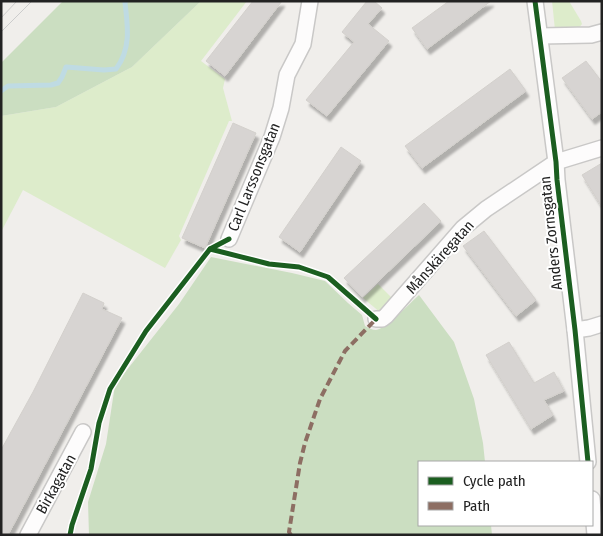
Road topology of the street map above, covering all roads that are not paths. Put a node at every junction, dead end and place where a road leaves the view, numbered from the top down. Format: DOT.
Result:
graph roads {
  1 [pos="310,1"];
  2 [pos="536,1"];
  3 [pos="602,32"];
  4 [pos="540,36"];
  5 [pos="602,148"];
  6 [pos="556,162"];
  7 [pos="229,239"];
  8 [pos="376,319"];
  9 [pos="602,324"];
  10 [pos="575,330"];
  11 [pos="83,432"];
  12 [pos="588,461"];
  13 [pos="593,511"];
  14 [pos="28,535"];
  15 [pos="595,535"];
  1 -- 7 [label="street, Carl Larssonsgatan"];
  2 -- 4 [label="street, Anders Zornsgatan"];
  3 -- 4 [label="street"];
  4 -- 6 [label="street, Anders Zornsgatan"];
  5 -- 6 [label="street, Månskäregatan"];
  6 -- 8 [label="street, Månskäregatan"];
  6 -- 10 [label="street, Anders Zornsgatan"];
  9 -- 10 [label="street"];
  10 -- 12 [label="street, Anders Zornsgatan"];
  11 -- 14 [label="street, Birkagatan"];
  13 -- 15 [label="street"];
}
